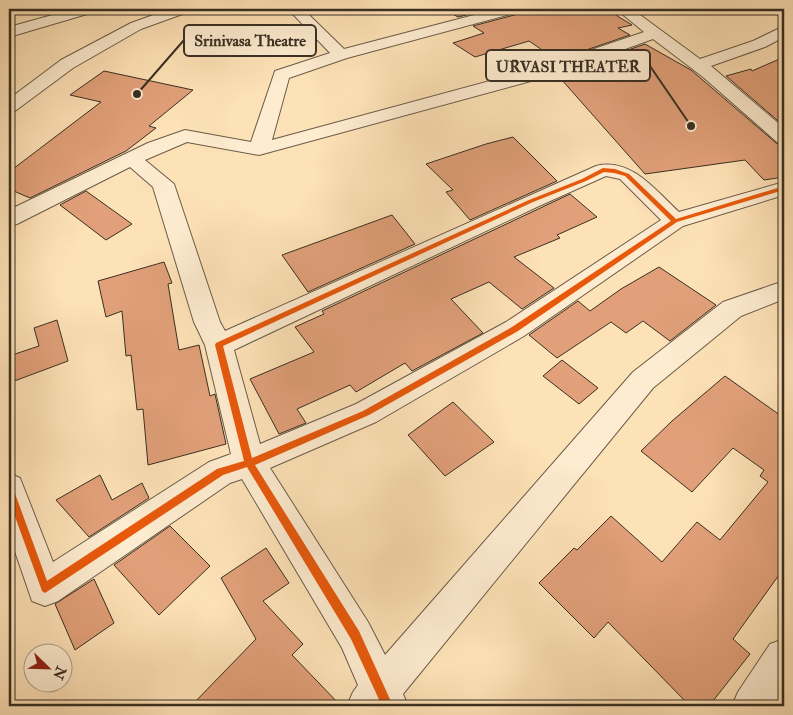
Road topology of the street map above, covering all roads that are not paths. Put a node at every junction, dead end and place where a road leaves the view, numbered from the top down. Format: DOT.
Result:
graph roads {
  1 [pos="90,9"];
  2 [pos="183,9"];
  3 [pos="295,9"];
  4 [pos="513,9"];
  5 [pos="634,11"];
  6 [pos="784,31"];
  7 [pos="9,32"];
  8 [pos="656,33"];
  9 [pos="341,55"];
  10 [pos="698,65"];
  11 [pos="12,103"];
  12 [pos="784,138"];
  13 [pos="259,149"];
  14 [pos="132,159"];
  15 [pos="784,188"];
  16 [pos="9,219"];
  17 [pos="675,221"];
  18 [pos="784,290"];
  19 [pos="219,345"];
  20 [pos="249,463"];
  21 [pos="9,488"];
  22 [pos="784,658"];
  23 [pos="378,700"];
  24 [pos="752,706"];
  1 -- 7 [label="street"];
  2 -- 11 [label="street"];
  3 -- 9 [label="street"];
  4 -- 9 [label="street"];
  5 -- 8 [label="street"];
  6 -- 10 [label="street"];
  8 -- 10 [label="street"];
  8 -- 13 [label="street"];
  9 -- 13 [label="street"];
  10 -- 12 [label="street"];
  13 -- 14 [label="street"];
  14 -- 16 [label="street"];
  14 -- 19 [label="street"];
  15 -- 17 [label="street"];
  17 -- 19 [label="street"];
  17 -- 20 [label="street"];
  18 -- 23 [label="street"];
  19 -- 20 [label="street"];
  20 -- 21 [label="street"];
  20 -- 23 [label="street"];
  22 -- 24 [label="street"];
}
